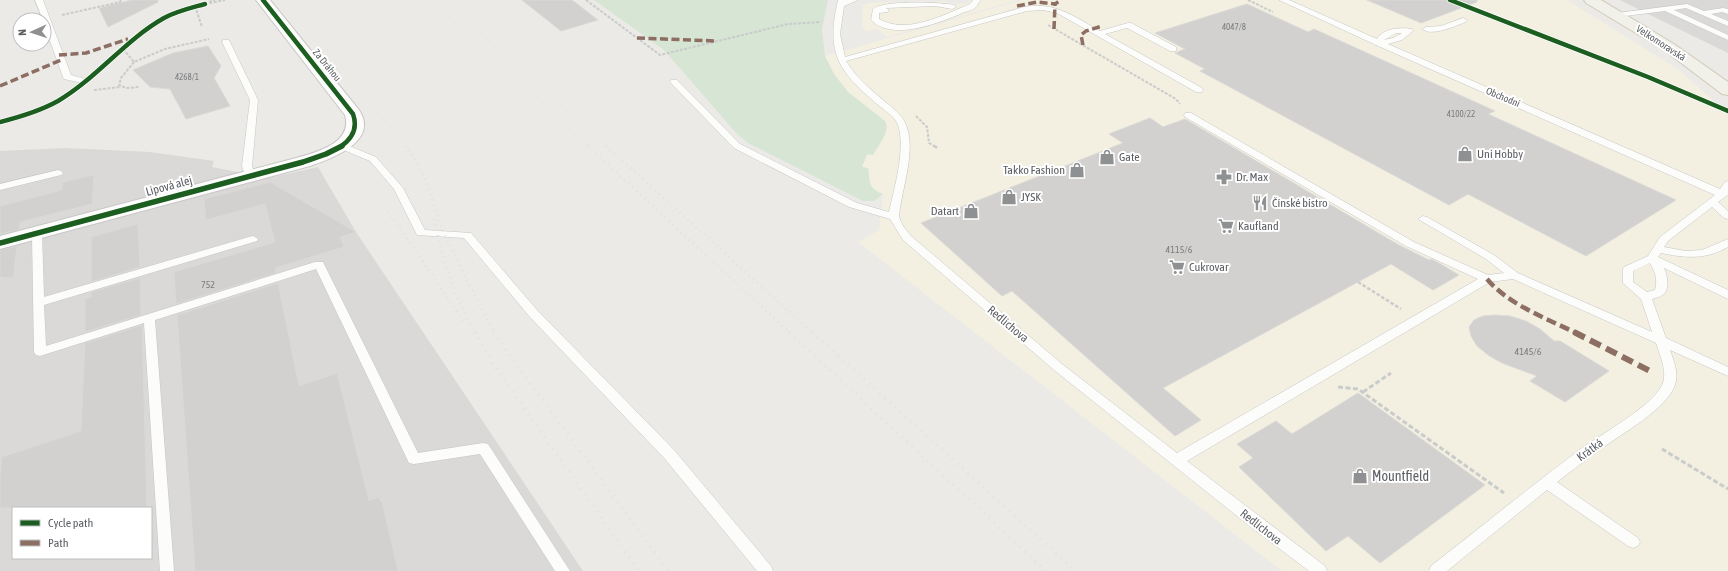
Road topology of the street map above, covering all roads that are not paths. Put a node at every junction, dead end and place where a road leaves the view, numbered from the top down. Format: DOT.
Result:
graph roads {
  1 [pos="39,0"];
  2 [pos="262,0"];
  3 [pos="854,0"];
  4 [pos="977,0"];
  5 [pos="1283,0"];
  6 [pos="1591,0"];
  7 [pos="1673,0"];
  8 [pos="841,2"];
  9 [pos="1687,6"];
  10 [pos="952,7"];
  11 [pos="935,8"];
  12 [pos="964,9"];
  13 [pos="1666,9"];
  14 [pos="885,10"];
  15 [pos="876,11"];
  16 [pos="1728,12"];
  17 [pos="1703,13"];
  18 [pos="1617,15"];
  19 [pos="1464,20"];
  20 [pos="1728,24"];
  21 [pos="1426,29"];
  22 [pos="1101,33"];
  23 [pos="1728,38"];
  24 [pos="226,42"];
  25 [pos="1173,49"];
  26 [pos="841,60"];
  27 [pos="82,81"];
  28 [pos="674,82"];
  29 [pos="1199,90"];
  30 [pos="1728,90"];
  31 [pos="1188,115"];
  32 [pos="342,146"];
  33 [pos="58,173"];
  34 [pos="250,176"];
  35 [pos="1728,184"];
  36 [pos="0,188"];
  37 [pos="1725,193"];
  38 [pos="1712,202"];
  39 [pos="1728,216"];
  40 [pos="894,217"];
  41 [pos="1423,219"];
  42 [pos="37,234"];
  43 [pos="253,239"];
  44 [pos="1728,242"];
  45 [pos="0,244"];
  46 [pos="1655,253"];
  47 [pos="1514,275"];
  48 [pos="1487,279"];
  49 [pos="1728,295"];
  50 [pos="1646,297"];
  51 [pos="38,303"];
  52 [pos="149,317"];
  53 [pos="1661,342"];
  54 [pos="1728,372"];
  55 [pos="1177,460"];
  56 [pos="1548,482"];
  57 [pos="1633,542"];
  58 [pos="166,571"];
  59 [pos="563,571"];
  60 [pos="766,571"];
  61 [pos="1320,571"];
  62 [pos="1436,571"];
  1 -- 27 [label="lane"];
  2 -- 32 [label="street, Za Dráhou"];
  3 -- 8 [label="lane"];
  4 -- 12 [label="lane"];
  5 -- 37 [label="lane, Obchodní"];
  6 -- 18 [label="main road, Velkomoravská"];
  7 -- 9 [label="lane"];
  8 -- 26 [label="lane"];
  9 -- 13 [label="lane"];
  9 -- 17 [label="lane"];
  10 -- 11 [label="lane"];
  10 -- 12 [label="lane"];
  10 -- 15 [label="lane"];
  12 -- 15 [label="lane"];
  13 -- 18 [label="lane"];
  13 -- 23 [label="lane"];
  14 -- 15 [label="lane"];
  16 -- 17 [label="lane"];
  17 -- 20 [label="lane"];
  18 -- 30 [label="main road, Velkomoravská"];
  19 -- 21 [label="lane"];
  22 -- 25 [label="lane"];
  22 -- 26 [label="lane"];
  22 -- 29 [label="lane"];
  24 -- 34 [label="lane"];
  26 -- 40 [label="lane"];
  28 -- 40 [label="lane"];
  31 -- 48 [label="lane"];
  32 -- 34 [label="street, Lipová alej"];
  32 -- 60 [label="lane"];
  33 -- 36 [label="lane"];
  34 -- 42 [label="street, Lipová alej"];
  35 -- 37 [label="lane"];
  37 -- 38 [label="lane"];
  38 -- 39 [label="lane"];
  38 -- 46 [label="lane"];
  40 -- 55 [label="lane, Redlichova"];
  41 -- 47 [label="lane"];
  42 -- 45 [label="street, Lipová alej"];
  42 -- 51 [label="lane"];
  43 -- 51 [label="lane"];
  44 -- 46 [label="lane"];
  46 -- 49 [label="lane"];
  46 -- 50 [label="lane"];
  46 -- 50 [label="lane"];
  47 -- 48 [label="lane"];
  47 -- 53 [label="lane"];
  48 -- 55 [label="lane"];
  50 -- 53 [label="lane, Krátká"];
  51 -- 52 [label="lane"];
  52 -- 58 [label="lane"];
  52 -- 59 [label="lane"];
  53 -- 54 [label="lane"];
  53 -- 56 [label="lane, Krátká"];
  55 -- 61 [label="lane, Redlichova"];
  56 -- 57 [label="lane"];
  56 -- 62 [label="lane, Krátká"];
}
